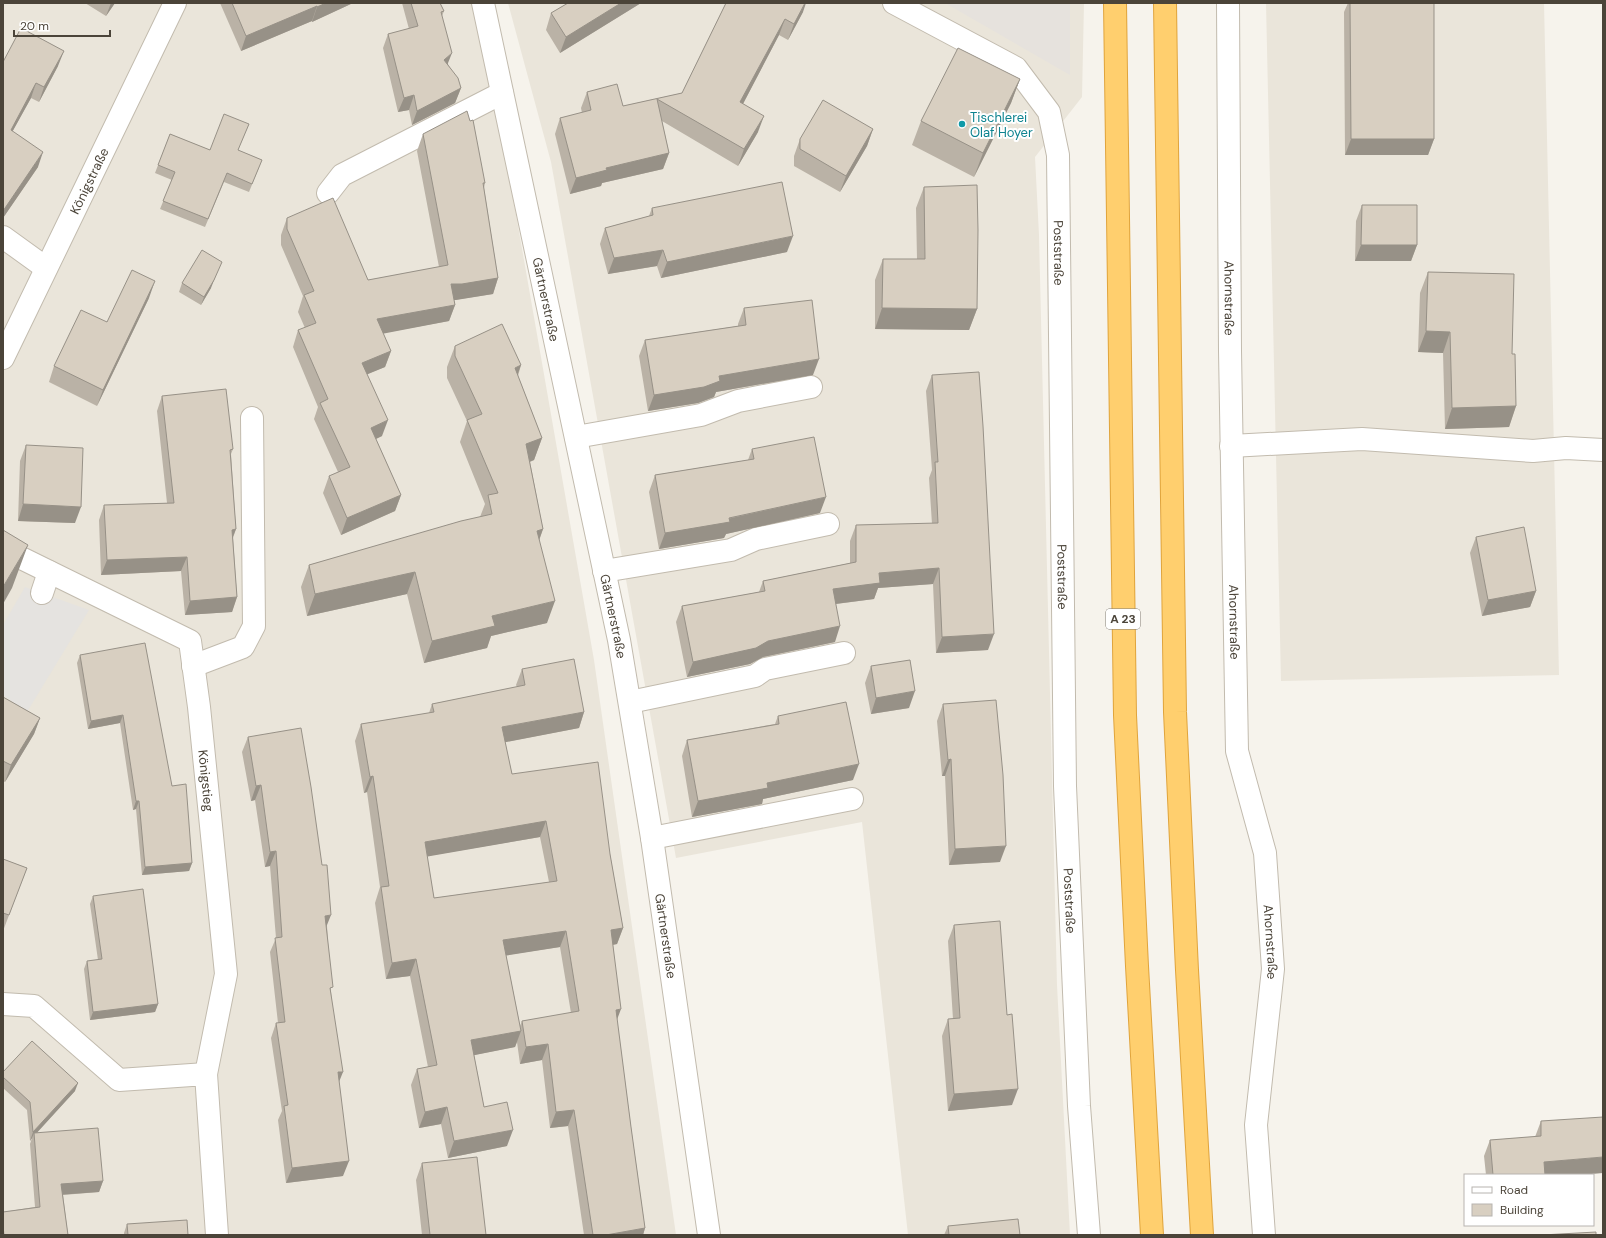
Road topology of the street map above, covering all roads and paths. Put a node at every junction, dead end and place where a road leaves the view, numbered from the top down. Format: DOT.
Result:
graph roads {
  1 [pos="175,3"];
  2 [pos="483,3"];
  3 [pos="894,3"];
  4 [pos="1115,3"];
  5 [pos="1165,3"];
  6 [pos="1228,3"];
  7 [pos="502,94"];
  8 [pos="328,193"];
  9 [pos="3,237"];
  10 [pos="46,268"];
  11 [pos="3,358"];
  12 [pos="811,387"];
  13 [pos="252,418"];
  14 [pos="576,437"];
  15 [pos="1231,446"];
  16 [pos="1603,450"];
  17 [pos="828,524"];
  18 [pos="3,549"];
  19 [pos="604,571"];
  20 [pos="50,572"];
  21 [pos="42,594"];
  22 [pos="844,653"];
  23 [pos="193,666"];
  24 [pos="630,702"];
  25 [pos="852,799"];
  26 [pos="652,838"];
  27 [pos="3,1004"];
  28 [pos="206,1074"];
  29 [pos="217,1235"];
  30 [pos="709,1235"];
  31 [pos="1089,1235"];
  32 [pos="1152,1235"];
  33 [pos="1202,1235"];
  34 [pos="1264,1235"];
  1 -- 10 [label="street, Königstraße"];
  2 -- 7 [label="street, Gärtnerstraße"];
  3 -- 31 [label="street, Poststraße"];
  4 -- 32 [label="highway, A 23"];
  5 -- 33 [label="highway"];
  6 -- 15 [label="street, Ahornstraße"];
  7 -- 8 [label="street"];
  7 -- 14 [label="street, Gärtnerstraße"];
  9 -- 10 [label="street"];
  10 -- 11 [label="street, Königstraße"];
  12 -- 14 [label="street"];
  13 -- 23 [label="street"];
  14 -- 19 [label="street, Gärtnerstraße"];
  15 -- 16 [label="street"];
  15 -- 34 [label="street, Ahornstraße"];
  17 -- 19 [label="street"];
  18 -- 20 [label="street, Königstieg"];
  19 -- 24 [label="street, Gärtnerstraße"];
  20 -- 21 [label="street"];
  20 -- 23 [label="street, Königstieg"];
  22 -- 24 [label="street"];
  23 -- 28 [label="street, Königstieg"];
  24 -- 26 [label="street, Gärtnerstraße"];
  25 -- 26 [label="street"];
  26 -- 30 [label="street, Gärtnerstraße"];
  27 -- 28 [label="street"];
  28 -- 29 [label="street, Königstieg"];
}
